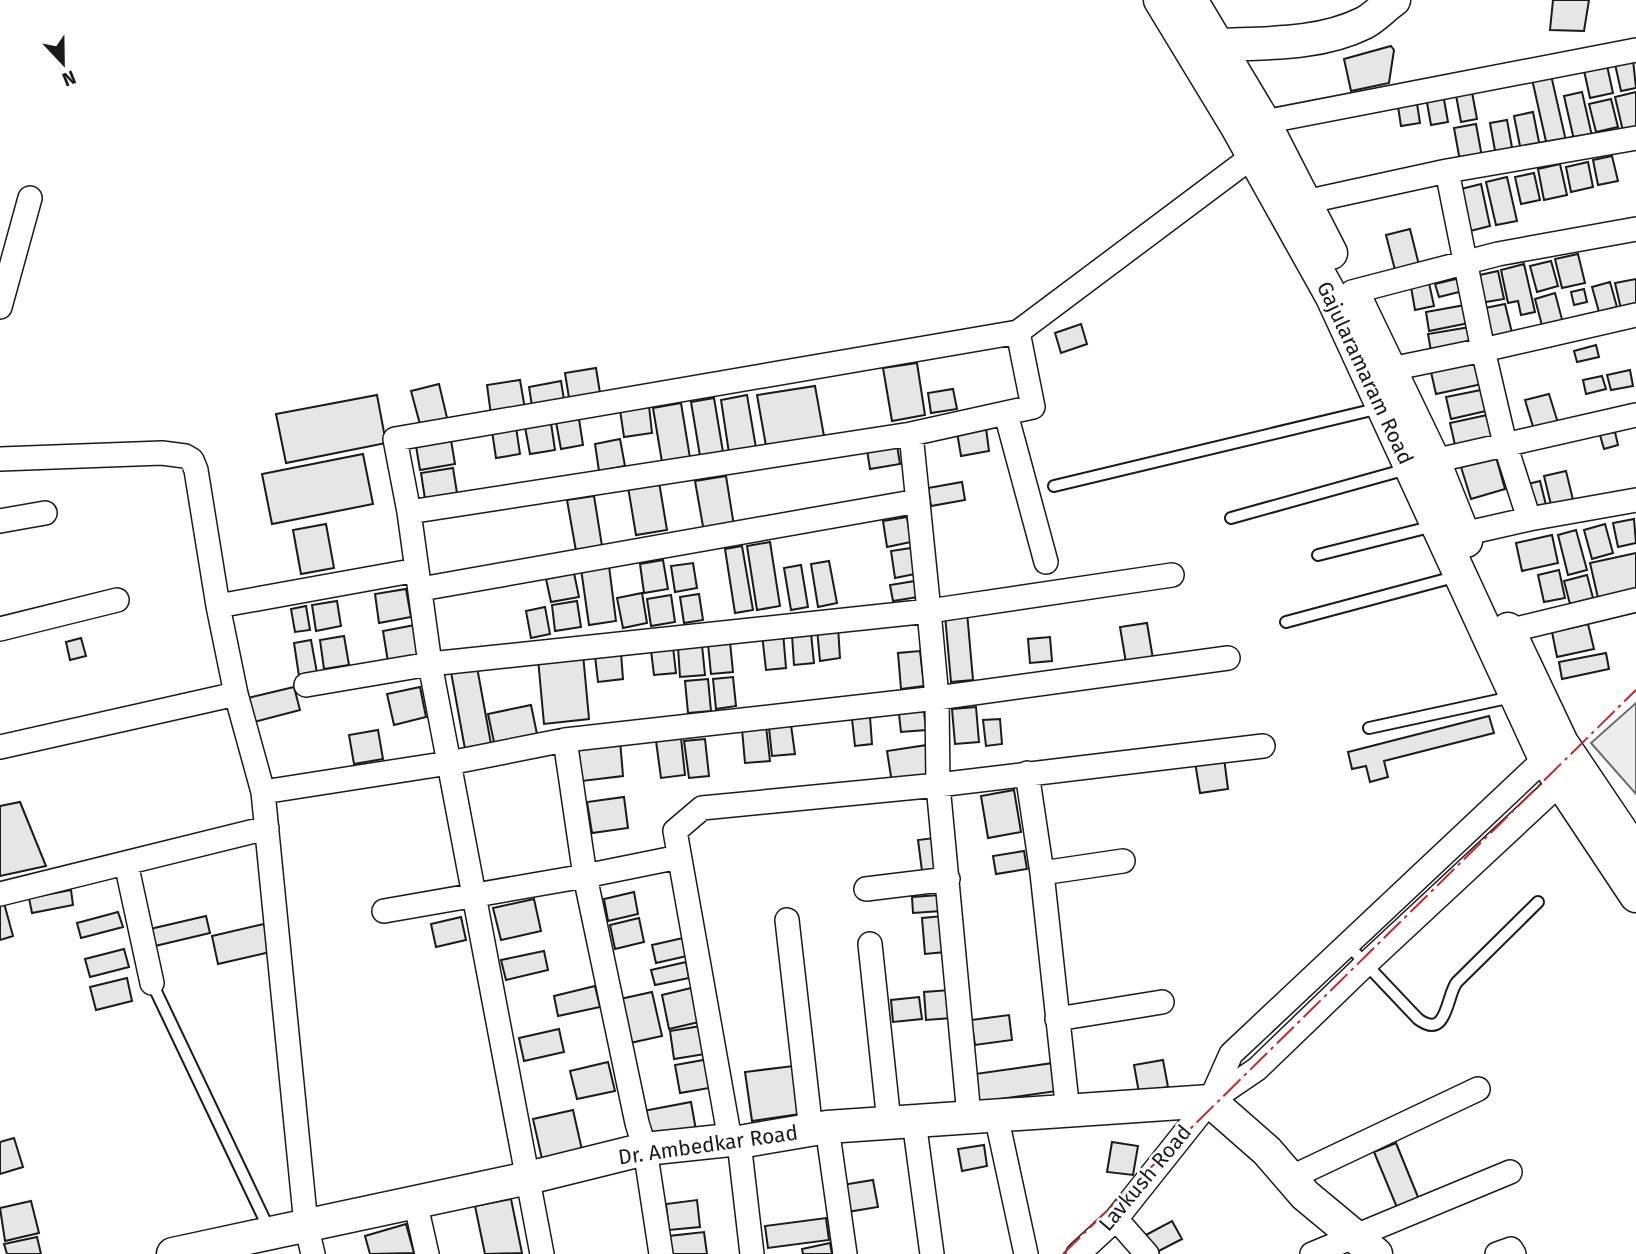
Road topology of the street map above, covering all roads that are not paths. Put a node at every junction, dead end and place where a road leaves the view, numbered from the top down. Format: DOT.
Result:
graph roads {
  1 [pos="1160,0"];
  2 [pos="1191,0"];
  3 [pos="1394,0"];
  4 [pos="1219,45"];
  5 [pos="1636,50"];
  6 [pos="1264,122"];
  7 [pos="1636,138"];
  8 [pos="1253,156"];
  9 [pos="1447,171"];
  10 [pos="30,198"];
  11 [pos="1304,202"];
  12 [pos="1636,229"];
  13 [pos="1464,262"];
  14 [pos="1352,292"];
  15 [pos="0,306"];
  16 [pos="1636,315"];
  17 [pos="1018,332"];
  18 [pos="1483,350"];
  19 [pos="1391,369"];
  20 [pos="1383,407"];
  21 [pos="1006,414"];
  22 [pos="1636,415"];
  23 [pos="911,434"];
  24 [pos="1504,444"];
  25 [pos="0,459"];
  26 [pos="1422,465"];
  27 [pos="1054,486"];
  28 [pos="1636,500"];
  29 [pos="918,502"];
  30 [pos="409,512"];
  31 [pos="45,513"];
  32 [pos="1231,518"];
  33 [pos="1529,519"];
  34 [pos="0,522"];
  35 [pos="1450,530"];
  36 [pos="1318,555"];
  37 [pos="1046,562"];
  38 [pos="1172,575"];
  39 [pos="1460,575"];
  40 [pos="419,579"];
  41 [pos="117,600"];
  42 [pos="1636,600"];
  43 [pos="218,606"];
  44 [pos="929,611"];
  45 [pos="1286,622"];
  46 [pos="0,628"];
  47 [pos="1508,631"];
  48 [pos="1227,658"];
  49 [pos="430,663"];
  50 [pos="306,685"];
  51 [pos="236,694"];
  52 [pos="1515,696"];
  53 [pos="937,698"];
  54 [pos="1369,727"];
  55 [pos="565,740"];
  56 [pos="1263,746"];
  57 [pos="0,747"];
  58 [pos="449,763"];
  59 [pos="1561,763"];
  60 [pos="1027,773"];
  61 [pos="938,785"];
  62 [pos="264,792"];
  63 [pos="267,828"];
  64 [pos="1636,853"];
  65 [pos="679,857"];
  66 [pos="1122,861"];
  67 [pos="126,863"];
  68 [pos="1042,873"];
  69 [pos="585,876"];
  70 [pos="948,879"];
  71 [pos="866,889"];
  72 [pos="0,894"];
  73 [pos="474,894"];
  74 [pos="1636,896"];
  75 [pos="1538,902"];
  76 [pos="384,911"];
  77 [pos="787,920"];
  78 [pos="870,944"];
  79 [pos="1347,944"];
  80 [pos="1366,964"];
  81 [pos="152,983"];
  82 [pos="1162,1002"];
  83 [pos="1057,1019"];
  84 [pos="1478,1089"];
  85 [pos="1210,1101"];
  86 [pos="1068,1112"];
  87 [pos="983,1116"];
  88 [pos="902,1121"];
  89 [pos="819,1129"];
  90 [pos="735,1141"];
  91 [pos="645,1149"];
  92 [pos="1510,1172"];
  93 [pos="528,1178"];
  94 [pos="1290,1178"];
  95 [pos="415,1201"];
  96 [pos="1116,1219"];
  97 [pos="272,1234"];
  98 [pos="309,1240"];
  99 [pos="1365,1245"];
  100 [pos="207,1251"];
  101 [pos="173,1254"];
  102 [pos="427,1254"];
  103 [pos="542,1254"];
  104 [pos="661,1254"];
  105 [pos="752,1254"];
  106 [pos="845,1254"];
  107 [pos="932,1254"];
  108 [pos="1026,1254"];
  109 [pos="1078,1254"];
  110 [pos="1147,1254"];
  111 [pos="1312,1254"];
  112 [pos="1497,1254"];
  113 [pos="1514,1254"];
  1 -- 8 [label="main road, Gajularamaram Road"];
  2 -- 4 [label="main road"];
  3 -- 4 [label="main road"];
  4 -- 6 [label="main road"];
  5 -- 6 [label="street"];
  6 -- 11 [label="main road"];
  7 -- 9 [label="street"];
  8 -- 17 [label="street"];
  8 -- 20 [label="main road, Gajularamaram Road"];
  9 -- 11 [label="street"];
  9 -- 13 [label="street"];
  10 -- 15 [label="street"];
  11 -- 14 [label="main road"];
  12 -- 13 [label="street"];
  13 -- 14 [label="street"];
  13 -- 18 [label="street"];
  14 -- 19 [label="main road"];
  16 -- 18 [label="street"];
  17 -- 21 [label="street"];
  17 -- 30 [label="street"];
  18 -- 19 [label="street"];
  18 -- 24 [label="street"];
  19 -- 26 [label="main road"];
  20 -- 26 [label="main road, Gajularamaram Road"];
  20 -- 27 [label="lane"];
  21 -- 23 [label="street"];
  21 -- 37 [label="street"];
  22 -- 24 [label="street"];
  23 -- 29 [label="street"];
  23 -- 30 [label="street"];
  24 -- 26 [label="street"];
  24 -- 33 [label="street"];
  25 -- 43 [label="street"];
  26 -- 32 [label="lane"];
  26 -- 35 [label="main road, Gajularamaram Road"];
  28 -- 33 [label="street"];
  29 -- 40 [label="street"];
  29 -- 44 [label="street"];
  30 -- 40 [label="street"];
  31 -- 34 [label="street"];
  33 -- 35 [label="street"];
  35 -- 36 [label="lane"];
  35 -- 39 [label="main road, Gajularamaram Road"];
  35 -- 47 [label="main road"];
  38 -- 44 [label="street"];
  39 -- 45 [label="lane"];
  39 -- 52 [label="main road, Gajularamaram Road"];
  40 -- 43 [label="street"];
  40 -- 49 [label="street"];
  41 -- 46 [label="street"];
  42 -- 47 [label="street"];
  43 -- 51 [label="street"];
  44 -- 49 [label="street"];
  44 -- 53 [label="street"];
  47 -- 59 [label="main road"];
  48 -- 53 [label="street"];
  49 -- 50 [label="street"];
  49 -- 58 [label="street"];
  51 -- 57 [label="street"];
  51 -- 62 [label="street"];
  52 -- 54 [label="lane"];
  52 -- 59 [label="main road, Gajularamaram Road"];
  53 -- 55 [label="street"];
  53 -- 61 [label="street"];
  55 -- 58 [label="street"];
  55 -- 69 [label="street"];
  56 -- 60 [label="street"];
  58 -- 62 [label="street"];
  58 -- 73 [label="street"];
  59 -- 64 [label="main road, Gajularamaram Road"];
  59 -- 74 [label="main road"];
  59 -- 79 [label="street"];
  59 -- 80 [label="street"];
  60 -- 61 [label="street"];
  60 -- 68 [label="street"];
  61 -- 65 [label="street"];
  61 -- 70 [label="street"];
  62 -- 63 [label="street"];
  63 -- 67 [label="street"];
  63 -- 98 [label="street"];
  65 -- 69 [label="street"];
  65 -- 90 [label="street"];
  66 -- 68 [label="street"];
  67 -- 72 [label="street"];
  67 -- 81 [label="street"];
  68 -- 83 [label="street"];
  69 -- 73 [label="street"];
  69 -- 91 [label="street"];
  70 -- 71 [label="street"];
  70 -- 87 [label="street"];
  73 -- 76 [label="street"];
  73 -- 93 [label="street"];
  75 -- 80 [label="lane"];
  77 -- 89 [label="street"];
  78 -- 88 [label="street"];
  79 -- 80 [label="lane"];
  79 -- 85 [label="street"];
  80 -- 85 [label="street"];
  81 -- 97 [label="lane"];
  82 -- 83 [label="street"];
  83 -- 86 [label="street"];
  84 -- 94 [label="street"];
  85 -- 86 [label="main road, Dr. Ambedkar Road"];
  85 -- 94 [label="main road"];
  85 -- 96 [label="street, Lavkush Road"];
  86 -- 87 [label="main road, Dr. Ambedkar Road"];
  87 -- 88 [label="main road, Dr. Ambedkar Road"];
  87 -- 108 [label="street"];
  88 -- 89 [label="main road, Dr. Ambedkar Road"];
  88 -- 107 [label="street"];
  89 -- 90 [label="main road, Dr. Ambedkar Road"];
  89 -- 106 [label="street"];
  90 -- 91 [label="main road, Dr. Ambedkar Road"];
  90 -- 105 [label="street"];
  91 -- 93 [label="main road, Dr. Ambedkar Road"];
  91 -- 104 [label="street"];
  92 -- 99 [label="street"];
  93 -- 95 [label="main road, Dr. Ambedkar Road"];
  93 -- 103 [label="street"];
  94 -- 99 [label="main road"];
  95 -- 98 [label="main road, Dr. Ambedkar Road"];
  95 -- 102 [label="street"];
  96 -- 109 [label="street, Lavkush Road"];
  96 -- 110 [label="street"];
  97 -- 98 [label="main road, Dr. Ambedkar Road"];
  97 -- 100 [label="main road, Dr. Ambedkar Road"];
  99 -- 111 [label="street"];
  100 -- 101 [label="main road, Dr. Ambedkar Road"];
  112 -- 113 [label="street"];
}
